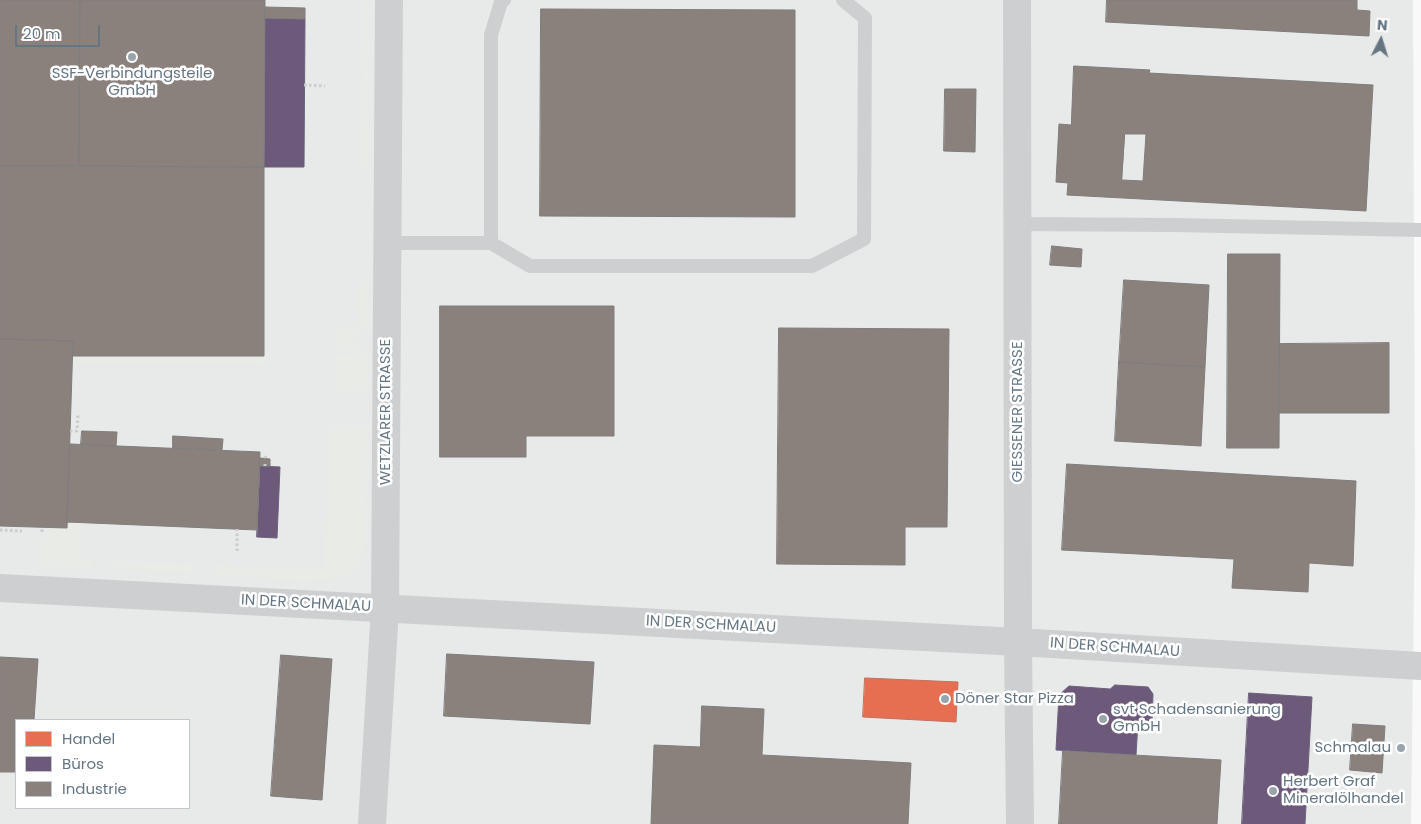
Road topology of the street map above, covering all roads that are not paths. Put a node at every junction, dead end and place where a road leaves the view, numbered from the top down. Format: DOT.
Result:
graph roads {
  1 [pos="389,0"];
  2 [pos="504,0"];
  3 [pos="843,0"];
  4 [pos="1017,0"];
  5 [pos="1018,224"];
  6 [pos="1421,230"];
  7 [pos="491,242"];
  8 [pos="387,243"];
  9 [pos="0,588"];
  10 [pos="385,608"];
  11 [pos="1018,642"];
  12 [pos="1421,666"];
  13 [pos="372,824"];
  14 [pos="1020,824"];
  1 -- 8 [label="street, WETZLARER STRASSE"];
  2 -- 7 [label="lane"];
  3 -- 7 [label="lane"];
  4 -- 5 [label="street, GIESSENER STRASSE"];
  5 -- 6 [label="lane"];
  5 -- 11 [label="street, GIESSENER STRASSE"];
  7 -- 8 [label="lane"];
  8 -- 10 [label="street, WETZLARER STRASSE"];
  9 -- 10 [label="street, IN DER SCHMALAU"];
  10 -- 11 [label="street, IN DER SCHMALAU"];
  10 -- 13 [label="street, WETZLARER STRASSE"];
  11 -- 12 [label="street, IN DER SCHMALAU"];
  11 -- 14 [label="street, GIESSENER STRASSE"];
}
